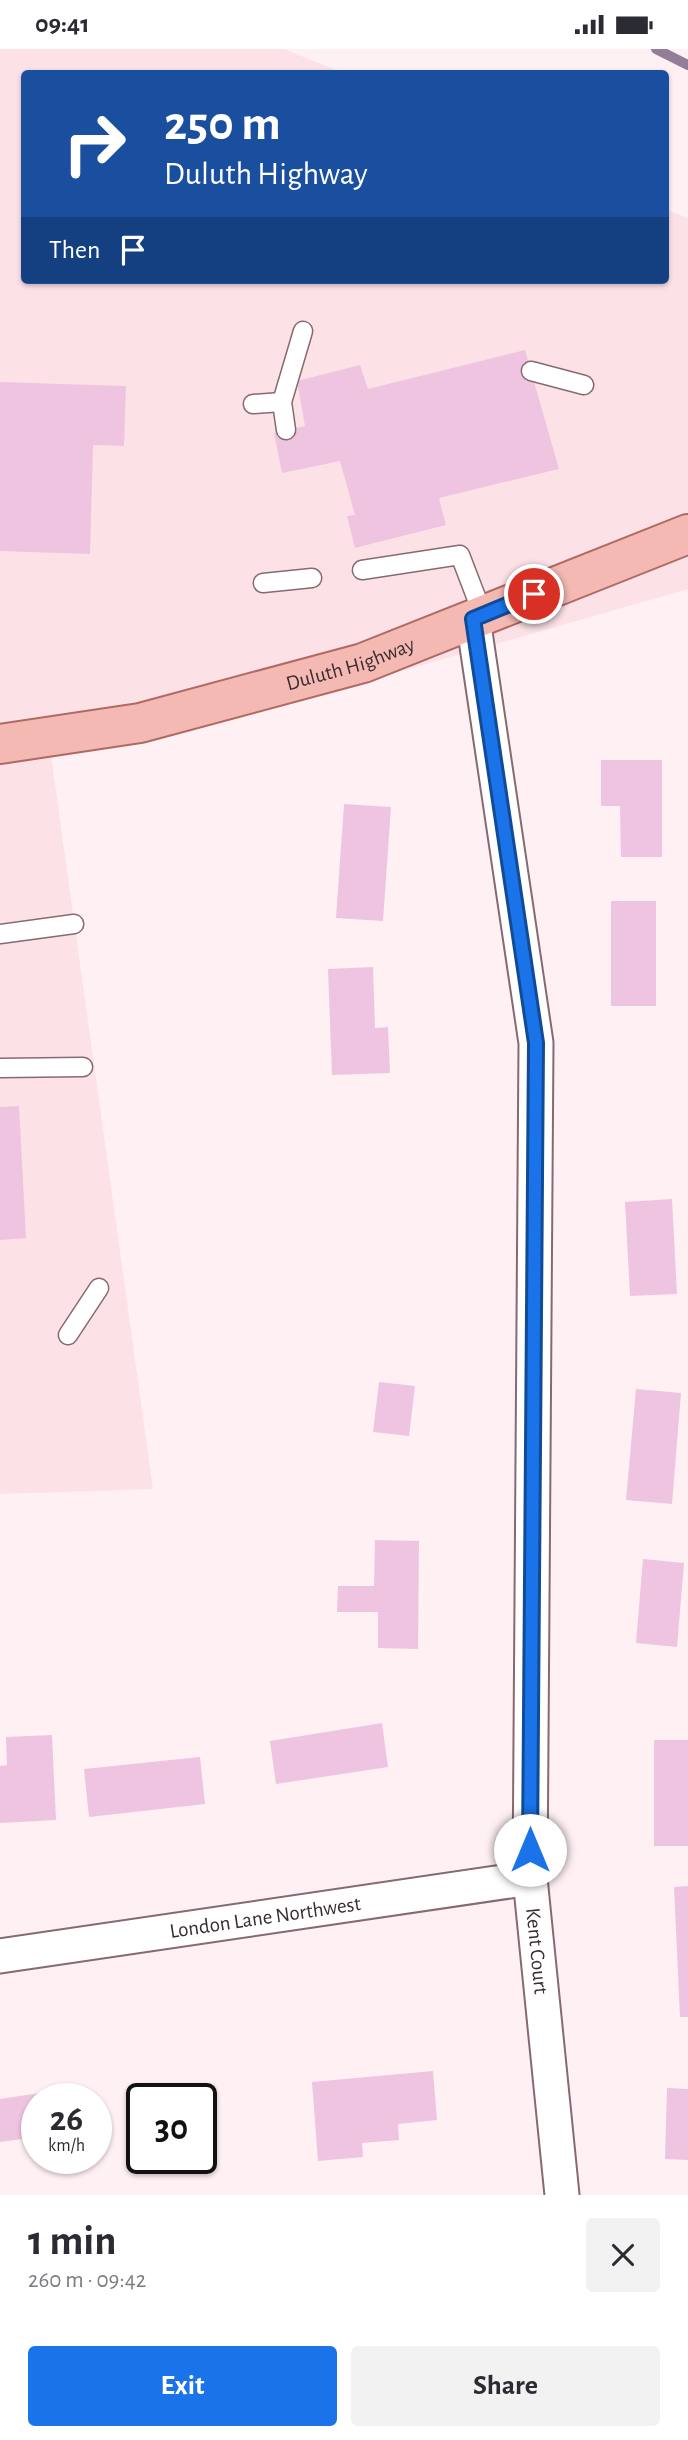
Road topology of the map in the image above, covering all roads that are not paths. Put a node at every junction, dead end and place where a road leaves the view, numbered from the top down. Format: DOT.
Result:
graph roads {
  1 [pos="303,331"];
  2 [pos="531,371"];
  3 [pos="584,386"];
  4 [pos="282,402"];
  5 [pos="253,404"];
  6 [pos="286,430"];
  7 [pos="688,534"];
  8 [pos="362,570"];
  9 [pos="312,578"];
  10 [pos="263,583"];
  11 [pos="478,617"];
  12 [pos="0,744"];
  13 [pos="74,924"];
  14 [pos="0,934"];
  15 [pos="83,1067"];
  16 [pos="0,1069"];
  17 [pos="99,1288"];
  18 [pos="68,1335"];
  19 [pos="530,1878"];
  20 [pos="0,1955"];
  21 [pos="562,2195"];
  1 -- 4 [label="lane"];
  2 -- 3 [label="lane"];
  4 -- 5 [label="lane"];
  4 -- 6 [label="lane"];
  7 -- 11 [label="main road, Duluth Highway"];
  8 -- 11 [label="lane"];
  9 -- 10 [label="lane"];
  11 -- 12 [label="main road, Duluth Highway"];
  11 -- 19 [label="street, Kent Court"];
  13 -- 14 [label="lane"];
  15 -- 16 [label="lane"];
  17 -- 18 [label="lane"];
  19 -- 20 [label="street, London Lane Northwest"];
  19 -- 21 [label="street, Kent Court"];
}
